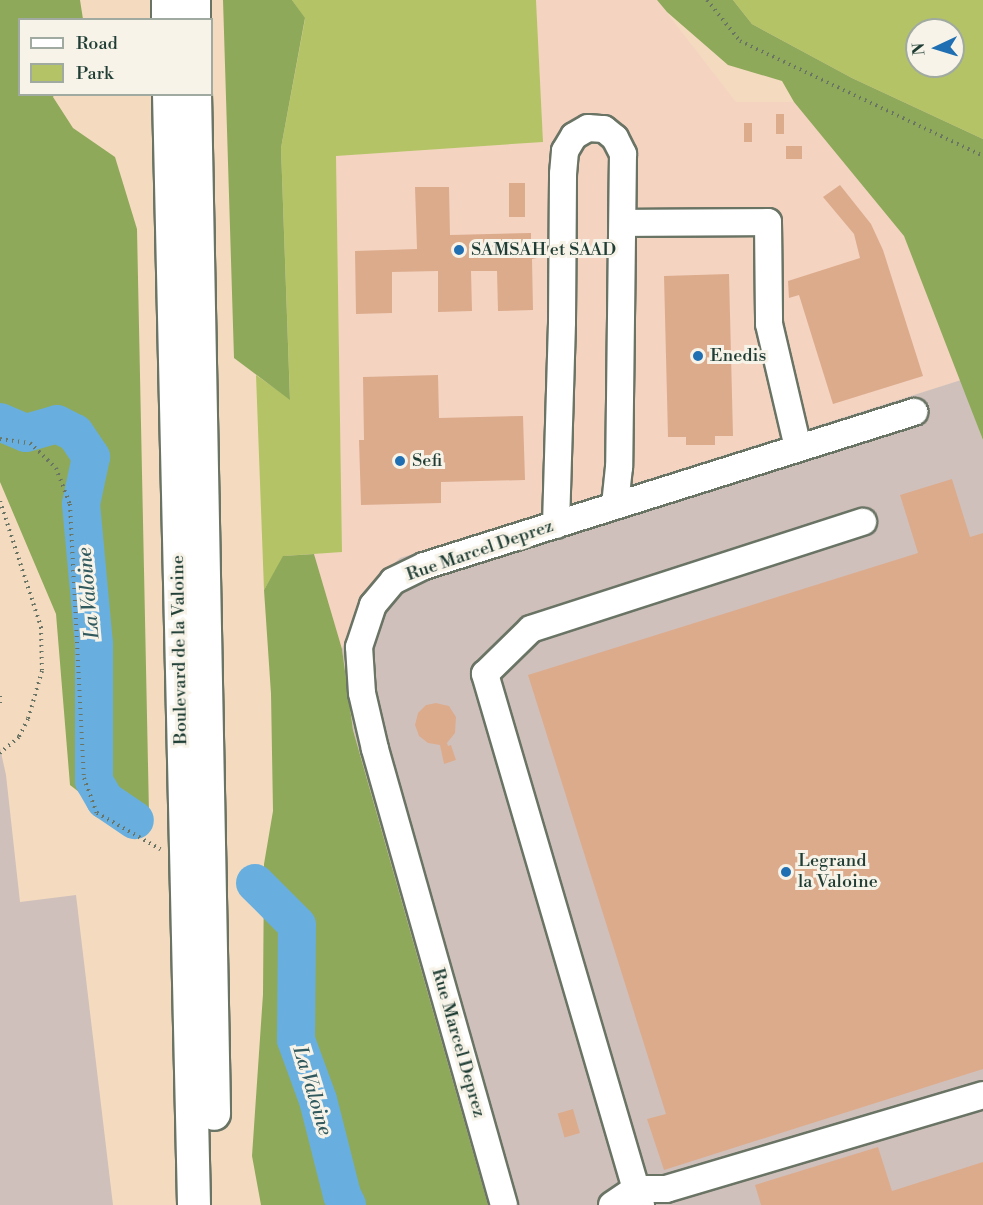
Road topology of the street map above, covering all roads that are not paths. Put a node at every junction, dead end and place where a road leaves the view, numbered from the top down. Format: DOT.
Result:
graph roads {
  1 [pos="168,0"];
  2 [pos="194,0"];
  3 [pos="168,18"];
  4 [pos="194,18"];
  5 [pos="170,96"];
  6 [pos="195,96"];
  7 [pos="623,223"];
  8 [pos="914,412"];
  9 [pos="798,448"];
  10 [pos="615,506"];
  11 [pos="863,522"];
  12 [pos="556,525"];
  13 [pos="983,1095"];
  14 [pos="639,1197"];
  15 [pos="194,1205"];
  16 [pos="216,1205"];
  17 [pos="504,1205"];
  18 [pos="612,1205"];
  1 -- 3 [label="main road"];
  2 -- 4 [label="main road"];
  5 -- 15 [label="main road, Boulevard de la Valoine"];
  6 -- 16 [label="main road, Boulevard de la Valoine"];
  7 -- 9 [label="street"];
  7 -- 10 [label="street"];
  7 -- 12 [label="street"];
  8 -- 9 [label="street, Rue Marcel Deprez"];
  9 -- 10 [label="street, Rue Marcel Deprez"];
  10 -- 12 [label="street, Rue Marcel Deprez"];
  11 -- 14 [label="street"];
  12 -- 17 [label="street, Rue Marcel Deprez"];
  13 -- 14 [label="street"];
  14 -- 18 [label="street"];
}
